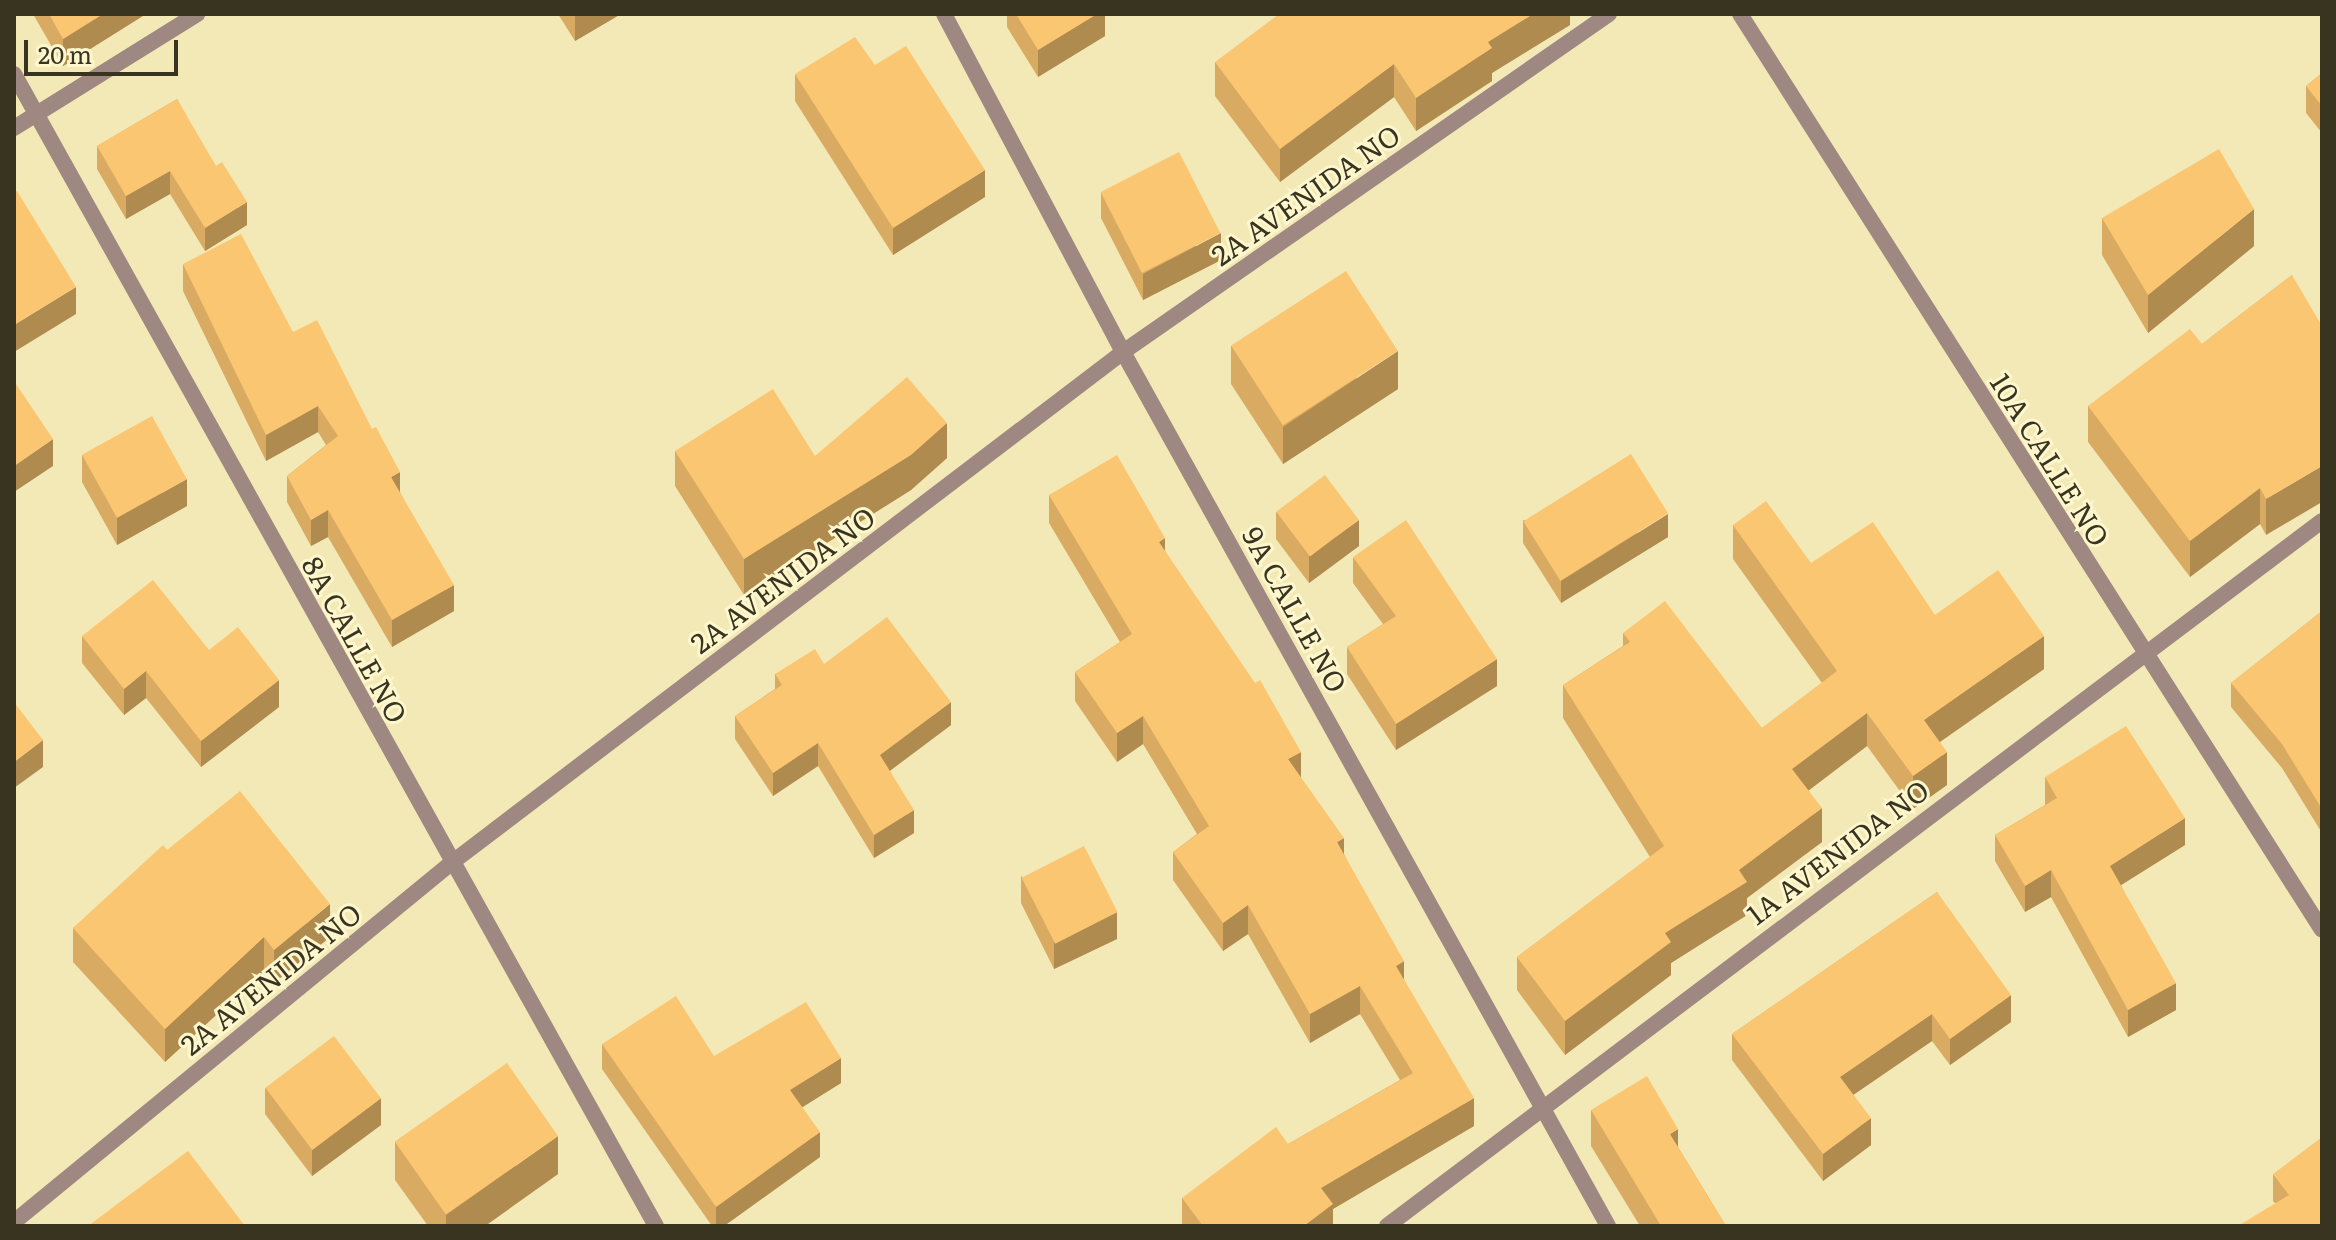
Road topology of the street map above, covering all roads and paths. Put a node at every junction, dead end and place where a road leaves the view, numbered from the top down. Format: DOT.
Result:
graph roads {
  1 [pos="197,14"];
  2 [pos="944,14"];
  3 [pos="1609,14"];
  4 [pos="1740,14"];
  5 [pos="14,74"];
  6 [pos="35,114"];
  7 [pos="14,128"];
  8 [pos="1123,352"];
  9 [pos="2322,521"];
  10 [pos="2141,653"];
  11 [pos="450,864"];
  12 [pos="2322,930"];
  13 [pos="1542,1107"];
  14 [pos="14,1222"];
  15 [pos="656,1226"];
  16 [pos="1387,1226"];
  17 [pos="1608,1226"];
  1 -- 6 [label="street"];
  2 -- 8 [label="street, 9A CALLE NO"];
  3 -- 8 [label="street, 2A AVENIDA NO"];
  4 -- 10 [label="street, 10A CALLE NO"];
  5 -- 6 [label="street, 8A CALLE NO"];
  6 -- 7 [label="street"];
  6 -- 11 [label="street, 8A CALLE NO"];
  8 -- 11 [label="street, 2A AVENIDA NO"];
  8 -- 13 [label="street, 9A CALLE NO"];
  9 -- 10 [label="street, 1A AVENIDA NO"];
  10 -- 12 [label="street, 10A CALLE NO"];
  10 -- 13 [label="street, 1A AVENIDA NO"];
  11 -- 14 [label="street, 2A AVENIDA NO"];
  11 -- 15 [label="street, 8A CALLE NO"];
  13 -- 16 [label="street, 1A AVENIDA NO"];
  13 -- 17 [label="street, 9A CALLE NO"];
}
